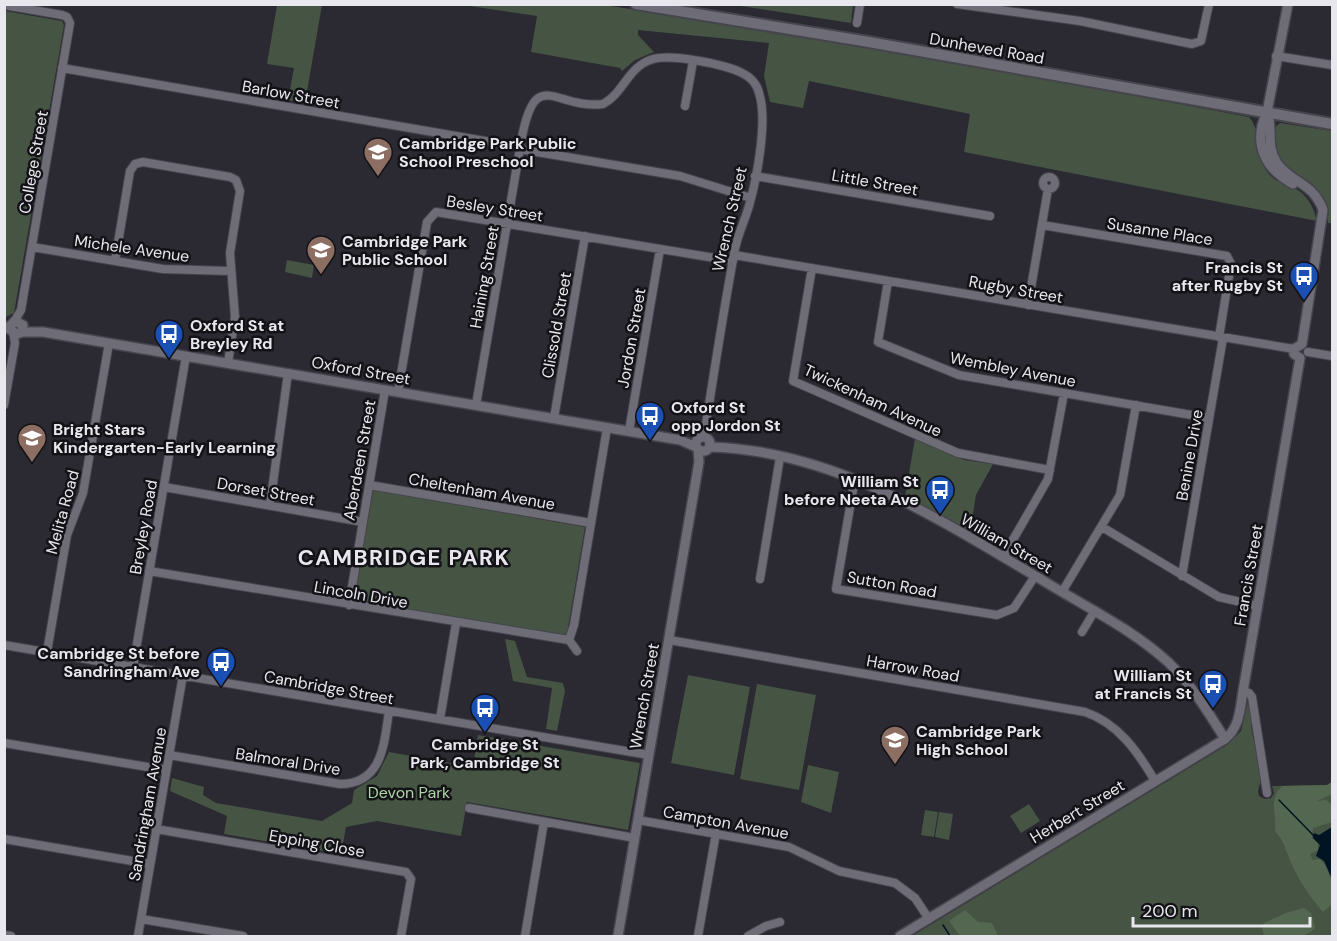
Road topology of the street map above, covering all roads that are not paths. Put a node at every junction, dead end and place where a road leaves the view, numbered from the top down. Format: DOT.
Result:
graph roads {
  1 [pos="636,4"];
  2 [pos="860,4"];
  3 [pos="957,4"];
  4 [pos="1209,4"];
  5 [pos="1288,4"];
  6 [pos="4,5"];
  7 [pos="857,23"];
  8 [pos="1276,56"];
  9 [pos="693,61"];
  10 [pos="1332,65"];
  11 [pos="62,68"];
  12 [pos="685,106"];
  13 [pos="1267,112"];
  14 [pos="1332,123"];
  15 [pos="517,144"];
  16 [pos="522,152"];
  17 [pos="755,176"];
  18 [pos="1048,189"];
  19 [pos="751,198"];
  20 [pos="990,216"];
  21 [pos="507,223"];
  22 [pos="1042,225"];
  23 [pos="585,236"];
  24 [pos="32,247"];
  25 [pos="660,249"];
  26 [pos="734,258"];
  27 [pos="115,261"];
  28 [pos="812,267"];
  29 [pos="229,271"];
  30 [pos="888,280"];
  31 [pos="1028,305"];
  32 [pos="15,327"];
  33 [pos="1221,337"];
  34 [pos="109,343"];
  35 [pos="1301,351"];
  36 [pos="186,356"];
  37 [pos="1332,356"];
  38 [pos="228,363"];
  39 [pos="288,373"];
  40 [pos="385,390"];
  41 [pos="398,392"];
  42 [pos="1064,393"];
  43 [pos="4,405"];
  44 [pos="476,405"];
  45 [pos="1136,405"];
  46 [pos="554,418"];
  47 [pos="1209,418"];
  48 [pos="607,428"];
  49 [pos="629,431"];
  50 [pos="702,444"];
  51 [pos="780,457"];
  52 [pos="1050,470"];
  53 [pos="855,478"];
  54 [pos="369,485"];
  55 [pos="164,488"];
  56 [pos="270,505"];
  57 [pos="363,522"];
  58 [pos="591,523"];
  59 [pos="1102,527"];
  60 [pos="1003,557"];
  61 [pos="149,571"];
  62 [pos="1035,576"];
  63 [pos="1182,576"];
  64 [pos="760,579"];
  65 [pos="1062,592"];
  66 [pos="349,606"];
  67 [pos="1258,606"];
  68 [pos="1094,612"];
  69 [pos="456,624"];
  70 [pos="1083,632"];
  71 [pos="569,640"];
  72 [pos="669,640"];
  73 [pos="4,645"];
  74 [pos="577,651"];
  75 [pos="46,652"];
  76 [pos="133,667"];
  77 [pos="183,675"];
  78 [pos="1243,691"];
  79 [pos="389,711"];
  80 [pos="440,719"];
  81 [pos="1225,739"];
  82 [pos="4,743"];
  83 [pos="169,755"];
  84 [pos="649,755"];
  85 [pos="166,771"];
  86 [pos="1153,782"];
  87 [pos="1267,793"];
  88 [pos="469,808"];
  89 [pos="638,820"];
  90 [pos="544,822"];
  91 [pos="156,829"];
  92 [pos="716,833"];
  93 [pos="635,838"];
  94 [pos="4,839"];
  95 [pos="150,864"];
  96 [pos="141,919"];
  97 [pos="929,919"];
  98 [pos="780,922"];
  99 [pos="4,935"];
  100 [pos="11,936"];
  101 [pos="138,936"];
  102 [pos="243,936"];
  103 [pos="401,936"];
  104 [pos="525,936"];
  105 [pos="618,936"];
  106 [pos="699,936"];
  107 [pos="748,936"];
  108 [pos="900,936"];
  1 -- 13 [label="main road, Dunheved Road"];
  2 -- 7 [label="street"];
  3 -- 4 [label="street"];
  5 -- 8 [label="street, Francis Street"];
  6 -- 11 [label="street, College Street"];
  8 -- 10 [label="street"];
  8 -- 13 [label="street, Francis Street"];
  9 -- 12 [label="street"];
  9 -- 15 [label="street"];
  9 -- 17 [label="street, Wrench Street"];
  11 -- 15 [label="street, Barlow Street"];
  11 -- 24 [label="street, College Street"];
  13 -- 14 [label="main road, Dunheved Road"];
  13 -- 35 [label="street, Francis Street"];
  15 -- 16 [label="street"];
  16 -- 19 [label="street"];
  16 -- 21 [label="street, Haining Street"];
  17 -- 19 [label="street, Wrench Street"];
  17 -- 20 [label="street, Little Street"];
  18 -- 22 [label="street"];
  19 -- 26 [label="street, Wrench Street"];
  21 -- 23 [label="street, Besley Street"];
  21 -- 41 [label="street, Besley Street"];
  21 -- 44 [label="street, Haining Street"];
  22 -- 31 [label="street"];
  22 -- 33 [label="street, Susanne Place"];
  23 -- 25 [label="street, Besley Street"];
  23 -- 46 [label="street, Clissold Street"];
  24 -- 27 [label="street, Michele Avenue"];
  24 -- 32 [label="street, College Street"];
  25 -- 26 [label="street, Besley Street"];
  25 -- 49 [label="street, Jordon Street"];
  26 -- 28 [label="street, Rugby Street"];
  26 -- 50 [label="street, Wrench Street"];
  27 -- 29 [label="street, Michele Avenue"];
  27 -- 29 [label="street"];
  28 -- 30 [label="street, Rugby Street"];
  28 -- 52 [label="street, Twickenham Avenue"];
  29 -- 38 [label="street"];
  30 -- 31 [label="street, Rugby Street"];
  30 -- 42 [label="street, Wembley Avenue"];
  31 -- 33 [label="street, Rugby Street"];
  32 -- 34 [label="street, Oxford Street"];
  32 -- 43 [label="street, College Street"];
  33 -- 35 [label="street, Rugby Street"];
  33 -- 47 [label="street, Benine Drive"];
  34 -- 36 [label="street, Oxford Street"];
  34 -- 75 [label="street, Melita Road"];
  35 -- 37 [label="street, Rugby Street"];
  35 -- 67 [label="street, Francis Street"];
  36 -- 38 [label="street, Oxford Street"];
  36 -- 55 [label="street, Breyley Road"];
  38 -- 39 [label="street, Oxford Street"];
  39 -- 40 [label="street, Oxford Street"];
  39 -- 56 [label="street"];
  40 -- 41 [label="street, Oxford Street"];
  40 -- 54 [label="street, Aberdeen Street"];
  41 -- 44 [label="street, Oxford Street"];
  42 -- 45 [label="street, Wembley Avenue"];
  42 -- 52 [label="street"];
  44 -- 46 [label="street, Oxford Street"];
  45 -- 47 [label="street, Wembley Avenue"];
  45 -- 59 [label="street"];
  46 -- 48 [label="street, Oxford Street"];
  47 -- 63 [label="street, Benine Drive"];
  48 -- 49 [label="street, Oxford Street"];
  48 -- 58 [label="street"];
  49 -- 50 [label="street, Oxford Street"];
  50 -- 51 [label="street, William Street"];
  50 -- 72 [label="street, Wrench Street"];
  51 -- 53 [label="street, William Street"];
  51 -- 64 [label="street"];
  52 -- 60 [label="street"];
  53 -- 60 [label="street, William Street"];
  53 -- 62 [label="street, Sutton Road"];
  54 -- 57 [label="street, Aberdeen Street"];
  54 -- 58 [label="street, Cheltenham Avenue"];
  55 -- 56 [label="street, Dorset Street"];
  55 -- 61 [label="street, Breyley Road"];
  56 -- 57 [label="street, Dorset Street"];
  57 -- 66 [label="street, Aberdeen Street"];
  58 -- 71 [label="street"];
  59 -- 63 [label="street"];
  59 -- 65 [label="street"];
  60 -- 62 [label="street, William Street"];
  61 -- 66 [label="street, Lincoln Drive"];
  61 -- 76 [label="street, Breyley Road"];
  62 -- 65 [label="street, William Street"];
  63 -- 67 [label="street"];
  65 -- 68 [label="street, William Street"];
  66 -- 69 [label="street, Lincoln Drive"];
  67 -- 78 [label="street, Francis Street"];
  68 -- 70 [label="street"];
  68 -- 81 [label="street, William Street"];
  69 -- 71 [label="street, Lincoln Drive"];
  69 -- 80 [label="street"];
  71 -- 74 [label="street"];
  72 -- 84 [label="street, Wrench Street"];
  72 -- 86 [label="street, Harrow Road"];
  73 -- 75 [label="street, Cambridge Street"];
  75 -- 76 [label="street, Cambridge Street"];
  76 -- 77 [label="street, Cambridge Street"];
  77 -- 79 [label="street, Cambridge Street"];
  77 -- 83 [label="street, Sandringham Avenue"];
  78 -- 81 [label="street"];
  78 -- 87 [label="street"];
  79 -- 80 [label="street, Cambridge Street"];
  79 -- 83 [label="street, Balmoral Drive"];
  80 -- 84 [label="street, Cambridge Street"];
  81 -- 86 [label="street, Herbert Street"];
  82 -- 85 [label="street"];
  83 -- 85 [label="street, Sandringham Avenue"];
  84 -- 89 [label="street, Wrench Street"];
  85 -- 91 [label="street, Sandringham Avenue"];
  86 -- 97 [label="street, Herbert Street"];
  88 -- 90 [label="street"];
  89 -- 92 [label="street, Campton Avenue"];
  89 -- 93 [label="street, Wrench Street"];
  90 -- 93 [label="street"];
  90 -- 104 [label="street"];
  91 -- 95 [label="street, Sandringham Avenue"];
  91 -- 103 [label="street, Epping Close"];
  92 -- 97 [label="street, Campton Avenue"];
  92 -- 106 [label="street"];
  93 -- 105 [label="street, Wrench Street"];
  94 -- 95 [label="street"];
  95 -- 96 [label="street, Sandringham Avenue"];
  96 -- 101 [label="street, Sandringham Avenue"];
  96 -- 102 [label="street"];
  97 -- 108 [label="street, Herbert Street"];
  98 -- 107 [label="street"];
  99 -- 100 [label="street"];
}
